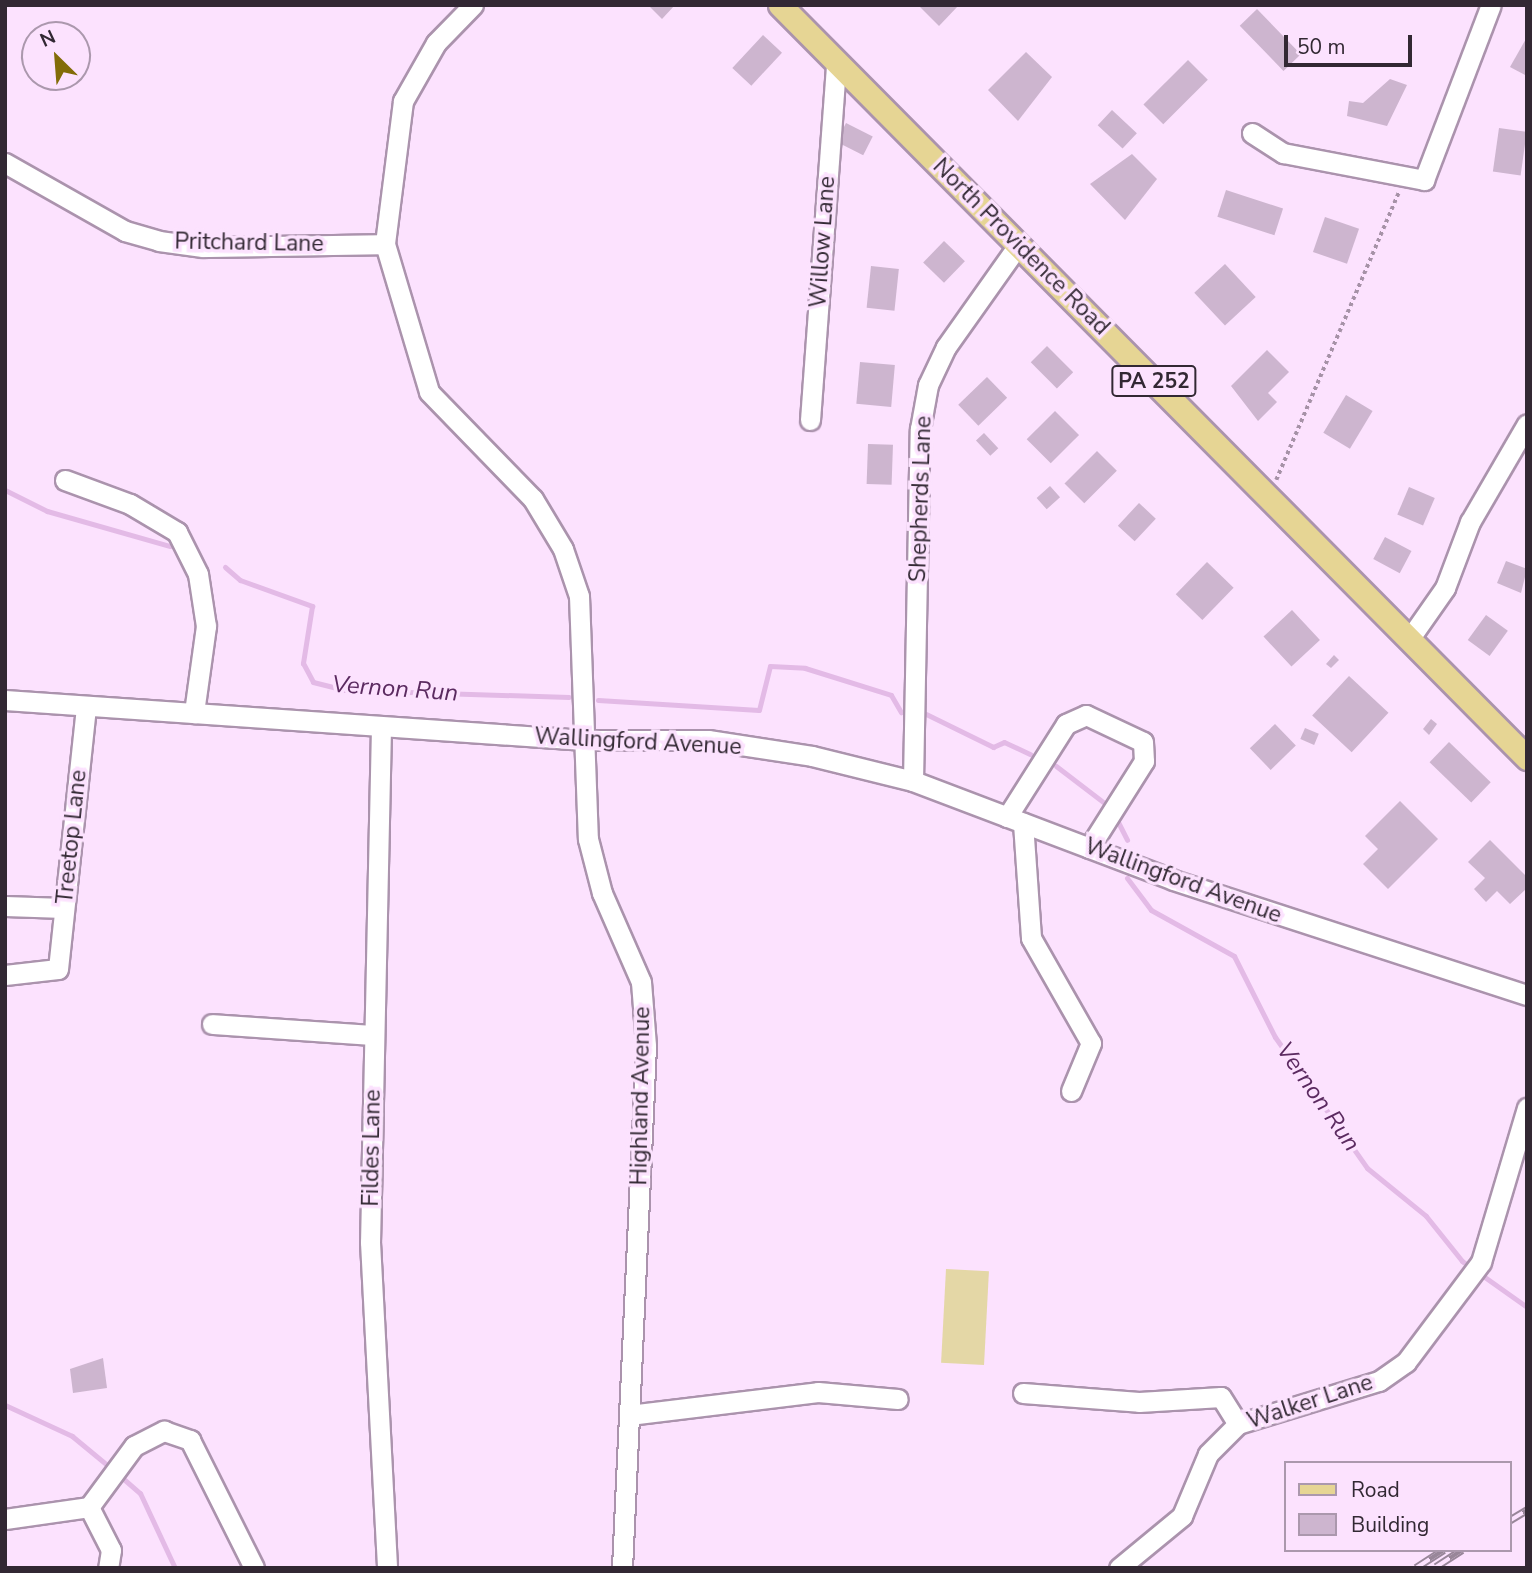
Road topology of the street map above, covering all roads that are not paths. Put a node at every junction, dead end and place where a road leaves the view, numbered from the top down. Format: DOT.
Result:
graph roads {
  1 [pos="473,5"];
  2 [pos="780,5"];
  3 [pos="1491,5"];
  4 [pos="836,63"];
  5 [pos="1252,133"];
  6 [pos="5,163"];
  7 [pos="385,244"];
  8 [pos="1018,244"];
  9 [pos="810,420"];
  10 [pos="1527,424"];
  11 [pos="65,480"];
  12 [pos="1410,638"];
  13 [pos="5,701"];
  14 [pos="86,706"];
  15 [pos="194,713"];
  16 [pos="380,727"];
  17 [pos="585,740"];
  18 [pos="1527,758"];
  19 [pos="914,781"];
  20 [pos="1015,820"];
  21 [pos="1089,848"];
  22 [pos="5,906"];
  23 [pos="64,908"];
  24 [pos="5,975"];
  25 [pos="1527,995"];
  26 [pos="212,1024"];
  27 [pos="374,1035"];
  28 [pos="1071,1091"];
  29 [pos="1527,1108"];
  30 [pos="1023,1393"];
  31 [pos="898,1399"];
  32 [pos="629,1415"];
  33 [pos="1238,1424"];
  34 [pos="89,1507"];
  35 [pos="5,1519"];
  36 [pos="108,1568"];
  37 [pos="254,1568"];
  38 [pos="387,1568"];
  39 [pos="622,1568"];
  40 [pos="1119,1568"];
  1 -- 7 [label="street, Highland Avenue"];
  2 -- 4 [label="main road, North Providence Road / PA 252"];
  3 -- 5 [label="street"];
  4 -- 8 [label="main road, North Providence Road / PA 252"];
  4 -- 9 [label="street, Willow Lane"];
  6 -- 7 [label="street, Pritchard Lane"];
  7 -- 17 [label="street, Highland Avenue"];
  8 -- 12 [label="main road, North Providence Road / PA 252"];
  8 -- 19 [label="street, Shepherds Lane"];
  10 -- 12 [label="street"];
  11 -- 15 [label="street"];
  12 -- 18 [label="main road, North Providence Road / PA 252"];
  13 -- 14 [label="street, Wallingford Avenue"];
  14 -- 15 [label="street, Wallingford Avenue"];
  14 -- 23 [label="street, Treetop Lane"];
  15 -- 16 [label="street, Wallingford Avenue"];
  16 -- 17 [label="street, Wallingford Avenue"];
  16 -- 27 [label="street, Fildes Lane"];
  17 -- 19 [label="street, Wallingford Avenue"];
  17 -- 32 [label="street, Highland Avenue"];
  19 -- 20 [label="street, Wallingford Avenue"];
  20 -- 21 [label="street, Wallingford Avenue"];
  20 -- 21 [label="street"];
  20 -- 28 [label="street"];
  21 -- 25 [label="street, Wallingford Avenue"];
  22 -- 23 [label="street"];
  23 -- 24 [label="street, Treetop Lane"];
  26 -- 27 [label="street"];
  27 -- 38 [label="street, Fildes Lane"];
  29 -- 33 [label="street, Walker Lane"];
  30 -- 33 [label="street"];
  31 -- 32 [label="street"];
  32 -- 39 [label="street, Highland Avenue"];
  33 -- 40 [label="street, Walker Lane"];
  34 -- 35 [label="street"];
  34 -- 36 [label="street"];
  34 -- 37 [label="street"];
}
